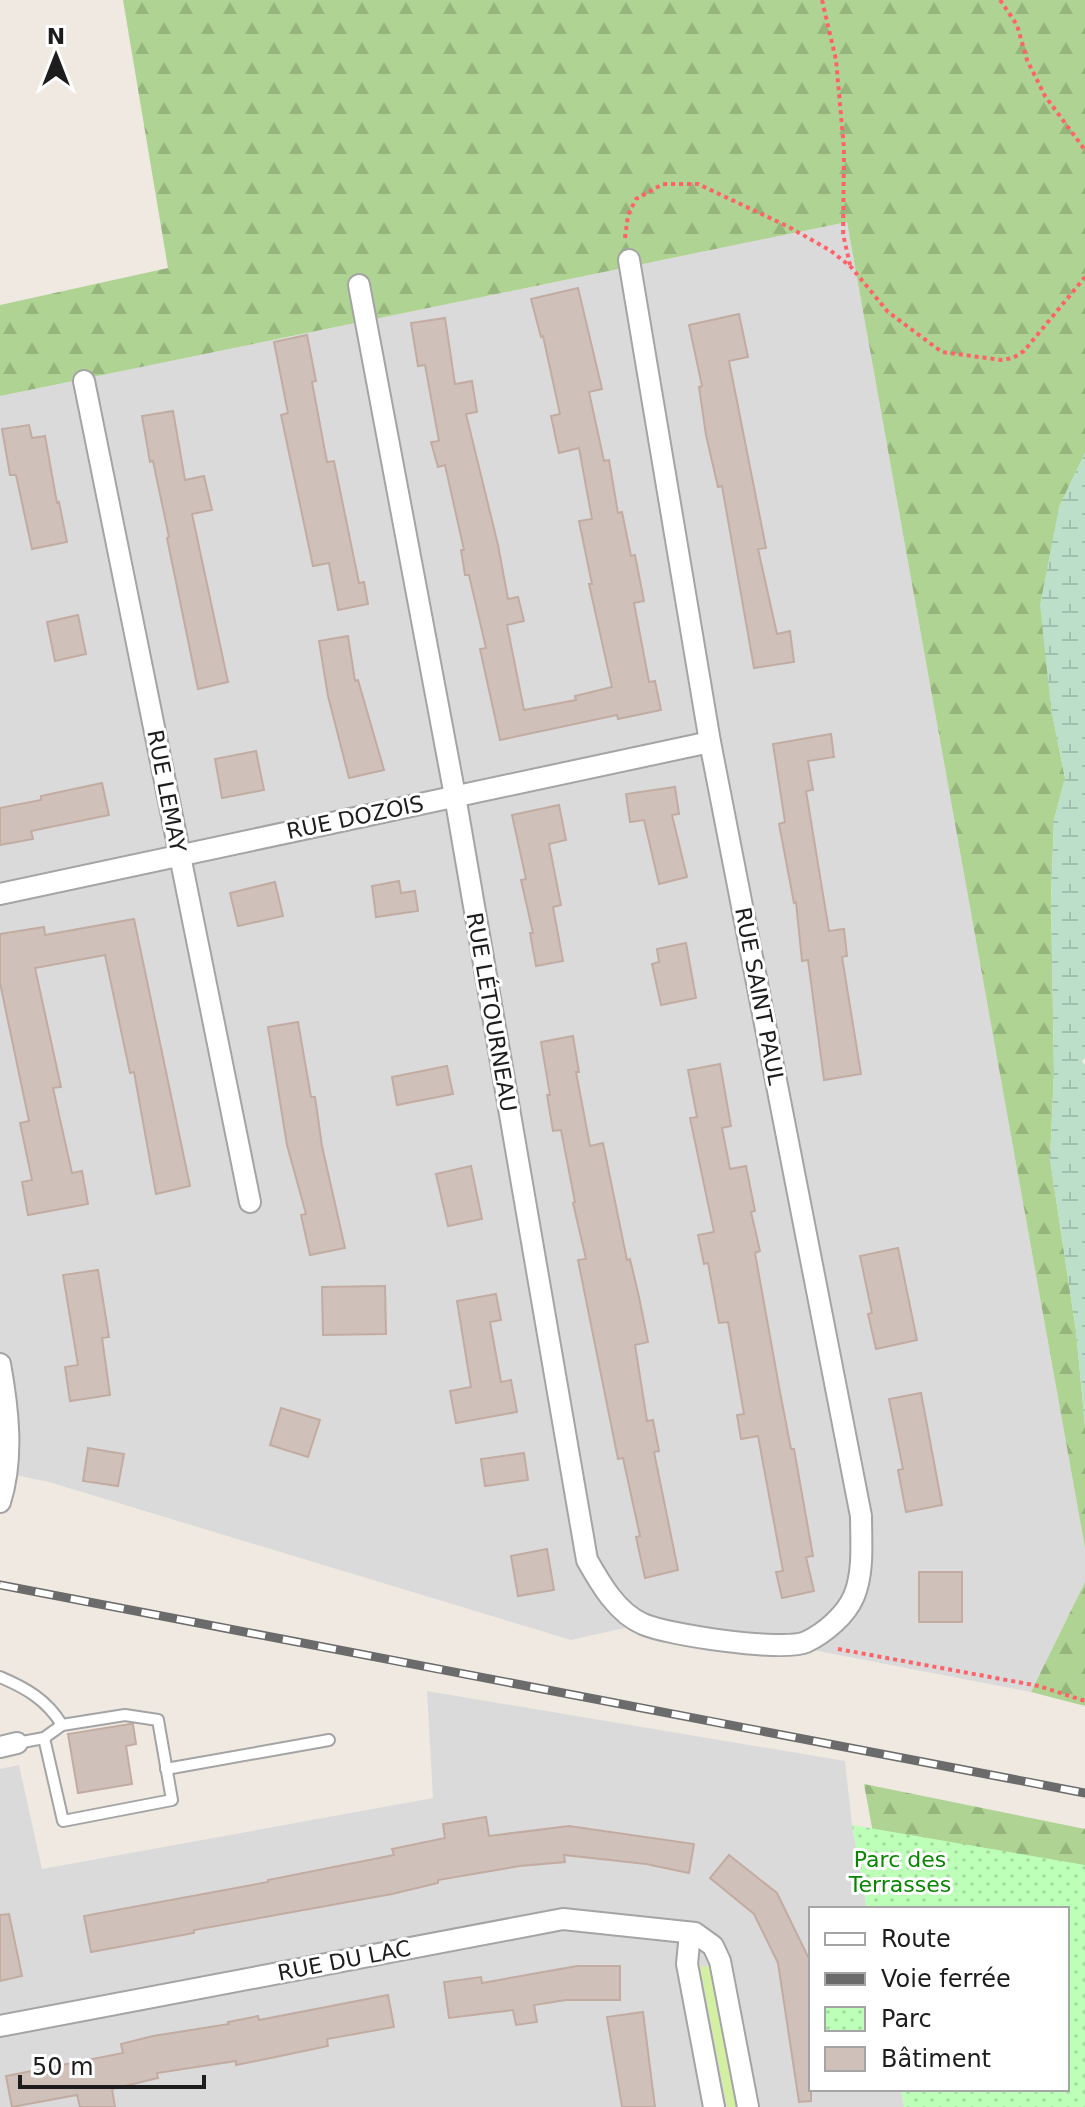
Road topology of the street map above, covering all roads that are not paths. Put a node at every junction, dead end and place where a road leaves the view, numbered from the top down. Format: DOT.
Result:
graph roads {
  1 [pos="629,260"];
  2 [pos="359,285"];
  3 [pos="84,381"];
  4 [pos="710,742"];
  5 [pos="455,796"];
  6 [pos="180,855"];
  7 [pos="0,894"];
  8 [pos="250,1202"];
  9 [pos="0,1364"];
  10 [pos="0,1502"];
  11 [pos="737,1644"];
  12 [pos="0,1677"];
  13 [pos="62,1725"];
  14 [pos="44,1738"];
  15 [pos="329,1740"];
  16 [pos="8,1745"];
  17 [pos="166,1769"];
  18 [pos="690,1933"];
  19 [pos="0,2026"];
  20 [pos="714,2107"];
  21 [pos="748,2107"];
  1 -- 4 [label="street, RUE SAINT PAUL"];
  2 -- 5 [label="street, RUE LÉTOURNEAU"];
  3 -- 6 [label="street, RUE LEMAY"];
  4 -- 5 [label="street, RUE DOZOIS"];
  4 -- 11 [label="street, RUE SAINT PAUL"];
  5 -- 6 [label="street, RUE DOZOIS"];
  5 -- 11 [label="street, RUE LÉTOURNEAU"];
  6 -- 7 [label="street, RUE DOZOIS"];
  6 -- 8 [label="street, RUE LEMAY"];
  9 -- 10 [label="street"];
  12 -- 13 [label="lane"];
  13 -- 14 [label="lane"];
  13 -- 17 [label="lane"];
  14 -- 16 [label="lane"];
  14 -- 17 [label="lane"];
  15 -- 17 [label="lane"];
  18 -- 19 [label="street, RUE DU LAC"];
  18 -- 20 [label="street"];
  18 -- 21 [label="street"];
}
